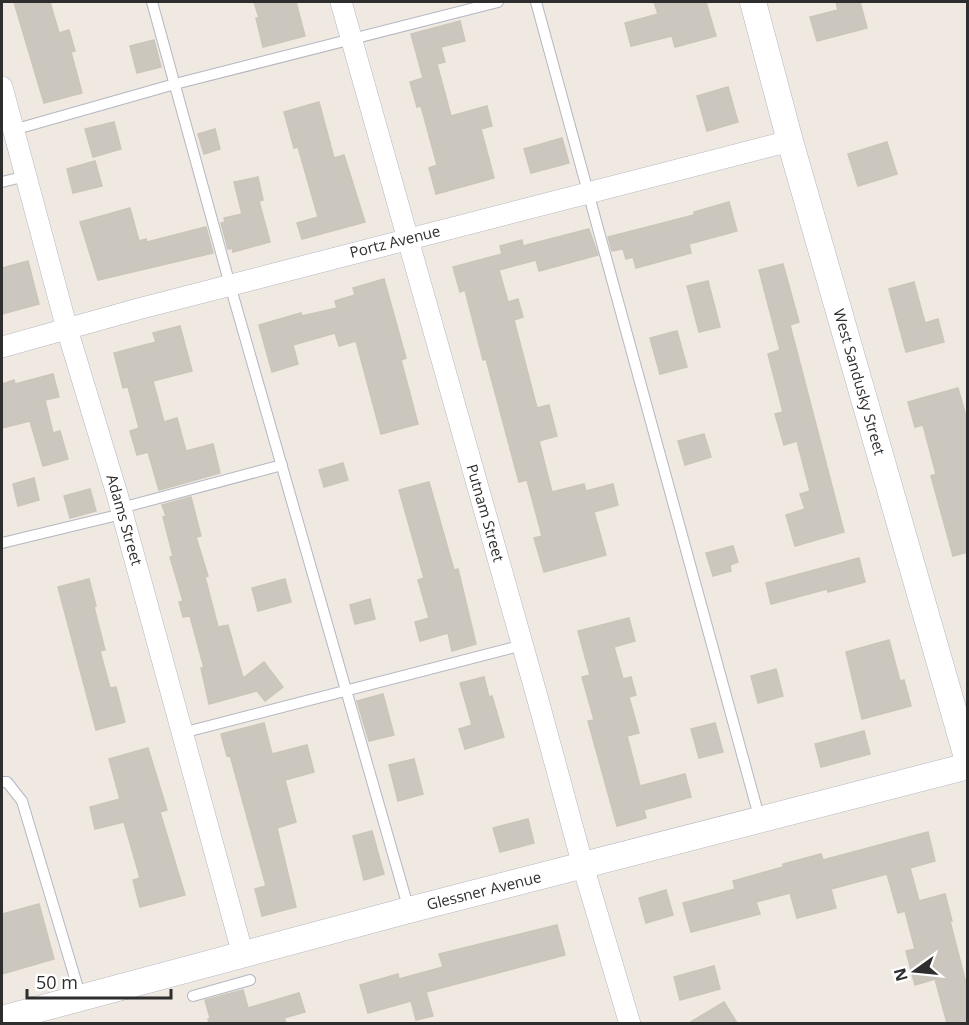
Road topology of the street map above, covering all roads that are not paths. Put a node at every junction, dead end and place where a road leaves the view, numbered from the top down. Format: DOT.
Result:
graph roads {
  1 [pos="152,2"];
  2 [pos="341,2"];
  3 [pos="498,2"];
  4 [pos="536,2"];
  5 [pos="753,2"];
  6 [pos="352,40"];
  7 [pos="175,84"];
  8 [pos="2,87"];
  9 [pos="13,130"];
  10 [pos="790,141"];
  11 [pos="26,176"];
  12 [pos="2,182"];
  13 [pos="587,194"];
  14 [pos="407,239"];
  15 [pos="230,285"];
  16 [pos="67,329"];
  17 [pos="2,347"];
  18 [pos="282,465"];
  19 [pos="121,511"];
  20 [pos="2,543"];
  21 [pos="523,645"];
  22 [pos="347,692"];
  23 [pos="183,733"];
  24 [pos="968,761"];
  25 [pos="968,766"];
  26 [pos="2,782"];
  27 [pos="760,820"];
  28 [pos="583,866"];
  29 [pos="409,910"];
  30 [pos="243,955"];
  31 [pos="250,980"];
  32 [pos="193,996"];
  33 [pos="81,998"];
  34 [pos="2,1019"];
  35 [pos="630,1023"];
  1 -- 7 [label="lane"];
  2 -- 6 [label="street, Putnam Street"];
  3 -- 6 [label="lane"];
  4 -- 13 [label="lane"];
  5 -- 10 [label="street, West Sandusky Street"];
  6 -- 7 [label="lane"];
  6 -- 14 [label="street, Putnam Street"];
  7 -- 9 [label="lane"];
  7 -- 15 [label="lane"];
  8 -- 9 [label="street, Adams Street"];
  9 -- 11 [label="street, Adams Street"];
  10 -- 13 [label="street, Portz Avenue"];
  10 -- 24 [label="street, West Sandusky Street"];
  11 -- 12 [label="lane"];
  11 -- 16 [label="street, Adams Street"];
  13 -- 14 [label="street, Portz Avenue"];
  13 -- 27 [label="lane"];
  14 -- 15 [label="street, Portz Avenue"];
  14 -- 21 [label="street, Putnam Street"];
  15 -- 16 [label="street, Portz Avenue"];
  15 -- 18 [label="lane"];
  16 -- 17 [label="street, Portz Avenue"];
  16 -- 19 [label="street, Adams Street"];
  18 -- 19 [label="lane"];
  18 -- 22 [label="lane"];
  19 -- 20 [label="lane"];
  19 -- 23 [label="street, Adams Street"];
  21 -- 22 [label="lane"];
  21 -- 28 [label="street, Putnam Street"];
  22 -- 23 [label="lane"];
  22 -- 29 [label="lane"];
  23 -- 30 [label="street, Adams Street"];
  25 -- 27 [label="street, Glessner Avenue"];
  26 -- 33 [label="lane"];
  27 -- 28 [label="street, Glessner Avenue"];
  28 -- 29 [label="street, Glessner Avenue"];
  28 -- 35 [label="street, Putnam Street"];
  29 -- 30 [label="street, Glessner Avenue"];
  30 -- 33 [label="street, Glessner Avenue"];
  31 -- 32 [label="lane"];
  33 -- 34 [label="street, Glessner Avenue"];
}
